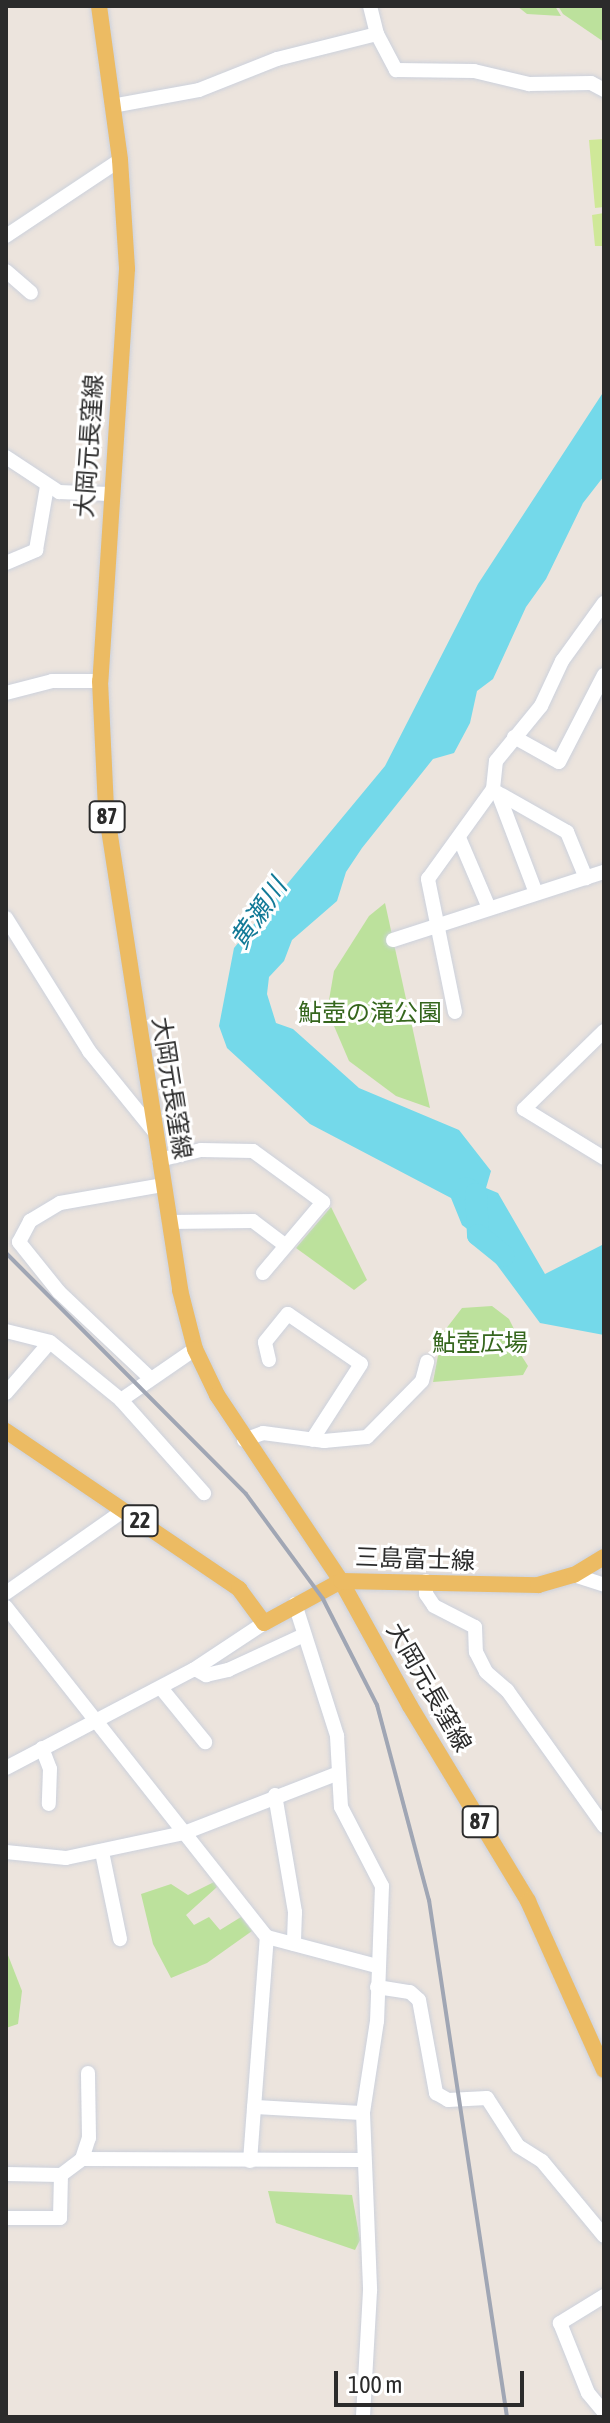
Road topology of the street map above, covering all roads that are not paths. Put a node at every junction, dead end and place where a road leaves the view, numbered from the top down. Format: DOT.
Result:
graph roads {
  1 [pos="99,6"];
  2 [pos="370,6"];
  3 [pos="377,34"];
  4 [pos="604,90"];
  5 [pos="112,106"];
  6 [pos="120,160"];
  7 [pos="6,236"];
  8 [pos="6,271"];
  9 [pos="31,293"];
  10 [pos="6,457"];
  11 [pos="47,486"];
  12 [pos="109,494"];
  13 [pos="6,563"];
  14 [pos="604,603"];
  15 [pos="604,675"];
  16 [pos="100,681"];
  17 [pos="6,693"];
  18 [pos="514,737"];
  19 [pos="497,792"];
  20 [pos="460,840"];
  21 [pos="604,872"];
  22 [pos="586,878"];
  23 [pos="536,893"];
  24 [pos="489,908"];
  25 [pos="8,926"];
  26 [pos="438,926"];
  27 [pos="393,940"];
  28 [pos="455,1012"];
  29 [pos="603,1034"];
  30 [pos="153,1130"];
  31 [pos="604,1158"];
  32 [pos="159,1160"];
  33 [pos="163,1185"];
  34 [pos="169,1222"];
  35 [pos="284,1244"];
  36 [pos="263,1273"];
  37 [pos="6,1331"];
  38 [pos="50,1342"];
  39 [pos="195,1349"];
  40 [pos="269,1360"];
  41 [pos="427,1362"];
  42 [pos="149,1377"];
  43 [pos="6,1393"];
  44 [pos="121,1400"];
  45 [pos="6,1431"];
  46 [pos="244,1440"];
  47 [pos="312,1440"];
  48 [pos="204,1493"];
  49 [pos="124,1510"];
  50 [pos="604,1557"];
  51 [pos="574,1575"];
  52 [pos="341,1581"];
  53 [pos="426,1581"];
  54 [pos="604,1585"];
  55 [pos="6,1593"];
  56 [pos="295,1604"];
  57 [pos="6,1607"];
  58 [pos="264,1623"];
  59 [pos="302,1636"];
  60 [pos="195,1669"];
  61 [pos="161,1688"];
  62 [pos="94,1719"];
  63 [pos="205,1742"];
  64 [pos="42,1748"];
  65 [pos="6,1768"];
  66 [pos="339,1773"];
  67 [pos="275,1795"];
  68 [pos="49,1804"];
  69 [pos="604,1826"];
  70 [pos="184,1833"];
  71 [pos="6,1852"];
  72 [pos="102,1852"];
  73 [pos="267,1937"];
  74 [pos="120,1939"];
  75 [pos="294,1944"];
  76 [pos="377,1966"];
  77 [pos="377,1987"];
  78 [pos="604,2070"];
  79 [pos="88,2073"];
  80 [pos="254,2107"];
  81 [pos="363,2113"];
  82 [pos="82,2159"];
  83 [pos="361,2160"];
  84 [pos="250,2161"];
  85 [pos="6,2174"];
  86 [pos="61,2175"];
  87 [pos="6,2218"];
  88 [pos="603,2233"];
  89 [pos="604,2296"];
  90 [pos="604,2412"];
  91 [pos="363,2417"];
  1 -- 5 [label="main road, 大岡元長窪線 / 87"];
  2 -- 3 [label="street"];
  3 -- 4 [label="street"];
  3 -- 5 [label="street"];
  5 -- 6 [label="main road, 大岡元長窪線 / 87"];
  6 -- 7 [label="street"];
  6 -- 12 [label="main road, 大岡元長窪線 / 87"];
  8 -- 9 [label="street"];
  10 -- 11 [label="street"];
  11 -- 12 [label="street"];
  11 -- 13 [label="street"];
  12 -- 16 [label="main road, 大岡元長窪線 / 87"];
  14 -- 18 [label="street"];
  15 -- 18 [label="street"];
  16 -- 17 [label="street"];
  16 -- 30 [label="main road, 大岡元長窪線 / 87"];
  18 -- 19 [label="street"];
  19 -- 20 [label="street"];
  19 -- 22 [label="street"];
  19 -- 23 [label="street"];
  20 -- 24 [label="street"];
  20 -- 26 [label="street"];
  21 -- 22 [label="street"];
  22 -- 23 [label="street"];
  23 -- 24 [label="street"];
  24 -- 26 [label="street"];
  25 -- 30 [label="street"];
  26 -- 27 [label="street"];
  26 -- 28 [label="street"];
  29 -- 31 [label="street"];
  30 -- 32 [label="main road, 大岡元長窪線 / 87"];
  32 -- 33 [label="main road, 大岡元長窪線 / 87"];
  32 -- 35 [label="street"];
  33 -- 34 [label="main road, 大岡元長窪線 / 87"];
  33 -- 42 [label="street"];
  34 -- 35 [label="street"];
  34 -- 39 [label="main road, 大岡元長窪線 / 87"];
  35 -- 36 [label="street"];
  37 -- 38 [label="street"];
  38 -- 43 [label="street"];
  38 -- 44 [label="street"];
  39 -- 42 [label="street"];
  39 -- 46 [label="main road, 大岡元長窪線 / 87"];
  40 -- 47 [label="street"];
  41 -- 47 [label="street"];
  42 -- 44 [label="street"];
  44 -- 48 [label="street"];
  45 -- 49 [label="main road, 22"];
  46 -- 47 [label="street"];
  46 -- 52 [label="main road, 大岡元長窪線 / 87"];
  49 -- 55 [label="street"];
  49 -- 58 [label="main road, 22"];
  50 -- 51 [label="main road, 三島富士線"];
  51 -- 53 [label="main road, 三島富士線"];
  51 -- 54 [label="street"];
  52 -- 53 [label="main road, 三島富士線"];
  52 -- 56 [label="main road, 三島富士線"];
  52 -- 78 [label="main road, 大岡元長窪線 / 87"];
  53 -- 69 [label="street"];
  56 -- 58 [label="main road, 三島富士線"];
  56 -- 59 [label="street"];
  57 -- 62 [label="street"];
  58 -- 60 [label="street"];
  59 -- 60 [label="street"];
  59 -- 66 [label="street"];
  60 -- 61 [label="street"];
  61 -- 62 [label="street"];
  61 -- 63 [label="street"];
  62 -- 64 [label="street"];
  62 -- 70 [label="street"];
  64 -- 65 [label="street"];
  64 -- 68 [label="street"];
  66 -- 67 [label="street"];
  66 -- 76 [label="street"];
  67 -- 70 [label="street"];
  67 -- 75 [label="street"];
  70 -- 72 [label="street"];
  70 -- 73 [label="street"];
  71 -- 72 [label="street"];
  72 -- 74 [label="street"];
  73 -- 75 [label="street"];
  73 -- 80 [label="street"];
  75 -- 76 [label="street"];
  76 -- 77 [label="street"];
  77 -- 81 [label="street"];
  77 -- 88 [label="street"];
  79 -- 82 [label="street"];
  80 -- 81 [label="street"];
  80 -- 84 [label="street"];
  81 -- 83 [label="street"];
  82 -- 84 [label="street"];
  82 -- 86 [label="street"];
  83 -- 84 [label="street"];
  83 -- 91 [label="street"];
  85 -- 86 [label="street"];
  86 -- 87 [label="street"];
  89 -- 90 [label="street"];
}
